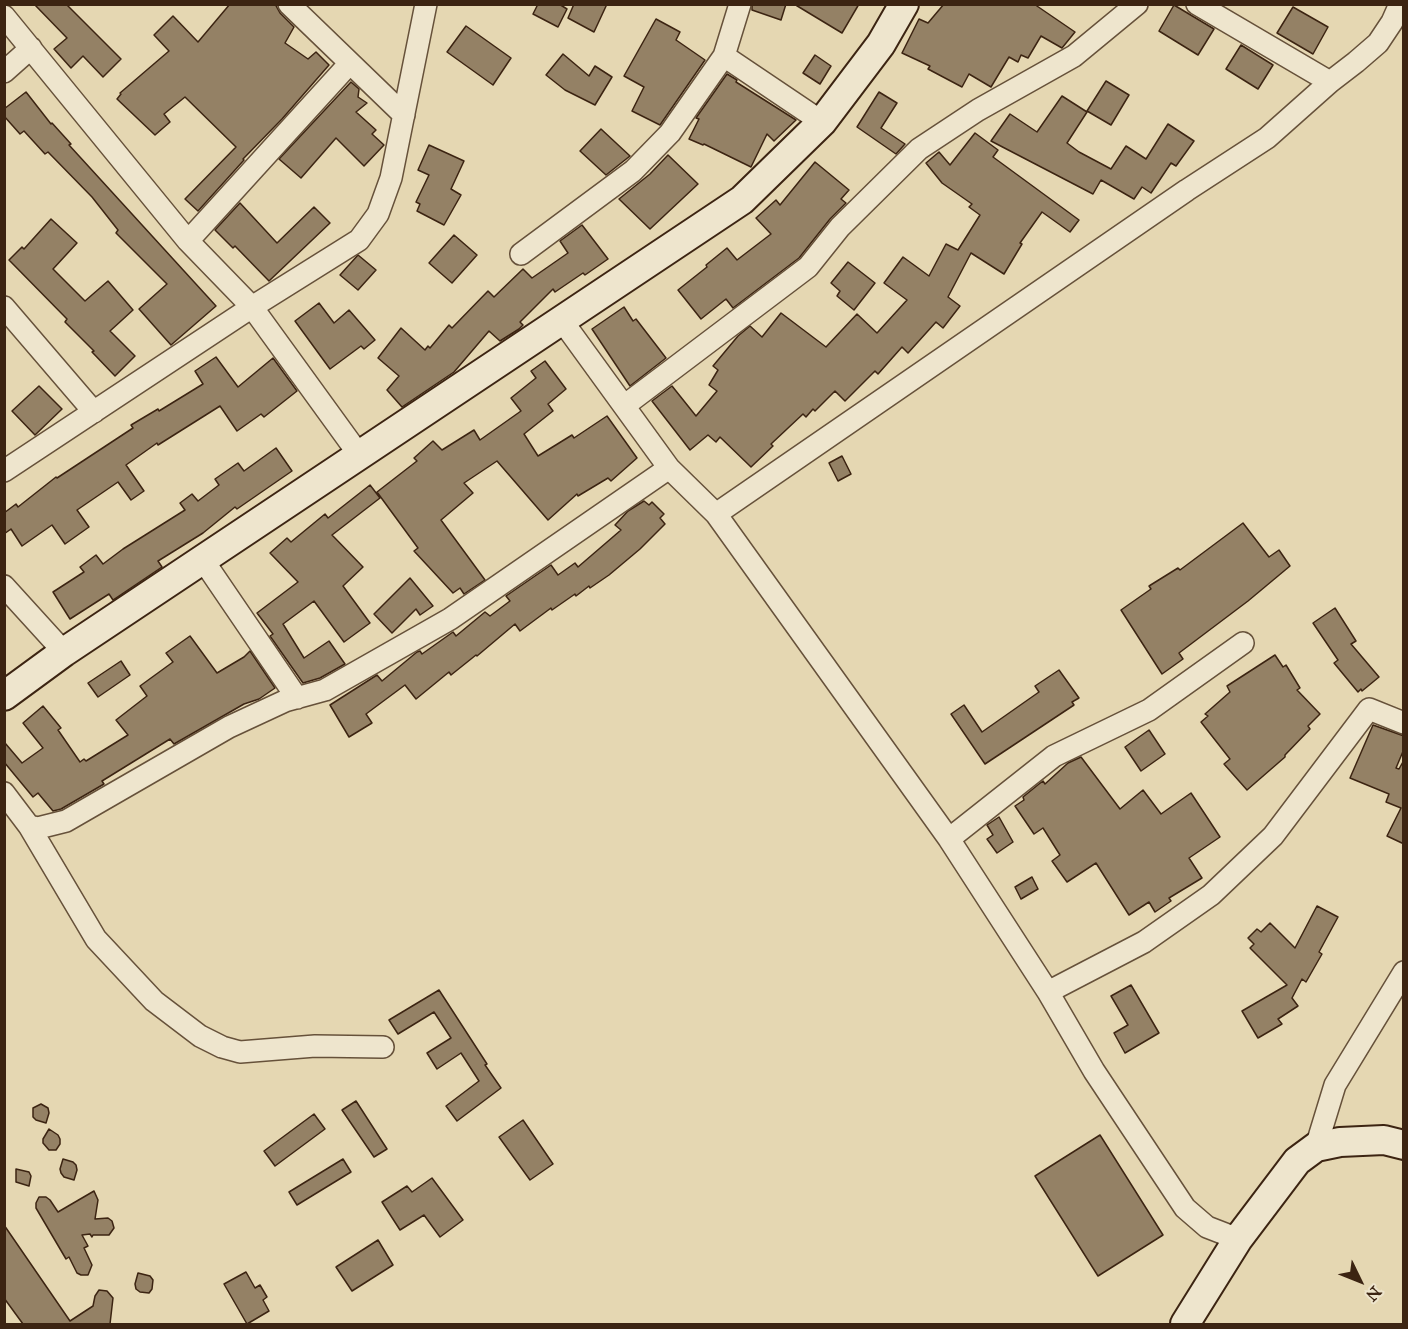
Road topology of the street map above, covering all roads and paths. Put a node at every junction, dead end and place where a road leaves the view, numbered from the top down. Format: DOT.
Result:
graph roads {
  1 [pos="289,4"];
  2 [pos="426,4"];
  3 [pos="740,4"];
  4 [pos="904,4"];
  5 [pos="1137,4"];
  6 [pos="1197,4"];
  7 [pos="1400,4"];
  8 [pos="4,16"];
  9 [pos="31,48"];
  10 [pos="724,56"];
  11 [pos="350,63"];
  12 [pos="4,72"];
  13 [pos="1330,82"];
  14 [pos="404,115"];
  15 [pos="822,122"];
  16 [pos="188,241"];
  17 [pos="520,254"];
  18 [pos="4,307"];
  19 [pos="252,307"];
  20 [pos="562,322"];
  21 [pos="624,406"];
  22 [pos="94,412"];
  23 [pos="360,456"];
  24 [pos="669,468"];
  25 [pos="4,471"];
  26 [pos="716,514"];
  27 [pos="203,560"];
  28 [pos="4,586"];
  29 [pos="1243,643"];
  30 [pos="64,652"];
  31 [pos="4,696"];
  32 [pos="297,698"];
  33 [pos="1404,723"];
  34 [pos="4,793"];
  35 [pos="29,826"];
  36 [pos="949,839"];
  37 [pos="1404,972"];
  38 [pos="1048,992"];
  39 [pos="383,1047"];
  40 [pos="1404,1145"];
  41 [pos="1316,1147"];
  42 [pos="1238,1239"];
  43 [pos="1185,1324"];
  1 -- 11 [label="street"];
  2 -- 14 [label="street"];
  3 -- 10 [label="street"];
  4 -- 15 [label="street"];
  5 -- 21 [label="street"];
  6 -- 13 [label="street"];
  7 -- 13 [label="street"];
  8 -- 9 [label="street"];
  9 -- 12 [label="street"];
  9 -- 16 [label="street"];
  10 -- 15 [label="street"];
  10 -- 17 [label="street"];
  11 -- 14 [label="street"];
  11 -- 16 [label="street"];
  13 -- 26 [label="street"];
  14 -- 19 [label="street"];
  15 -- 20 [label="street"];
  16 -- 19 [label="street"];
  18 -- 22 [label="street"];
  19 -- 22 [label="street"];
  19 -- 23 [label="street"];
  20 -- 21 [label="street"];
  20 -- 23 [label="street"];
  21 -- 24 [label="street"];
  22 -- 25 [label="street"];
  23 -- 27 [label="street"];
  24 -- 26 [label="street"];
  24 -- 32 [label="street"];
  26 -- 36 [label="street"];
  27 -- 30 [label="street"];
  27 -- 32 [label="street"];
  28 -- 30 [label="street"];
  29 -- 36 [label="street"];
  30 -- 31 [label="street"];
  32 -- 35 [label="street"];
  33 -- 38 [label="street"];
  34 -- 35 [label="street"];
  35 -- 39 [label="street"];
  36 -- 38 [label="street"];
  37 -- 41 [label="street"];
  38 -- 42 [label="street"];
  40 -- 41 [label="street"];
  41 -- 42 [label="street"];
  42 -- 43 [label="street"];
}
